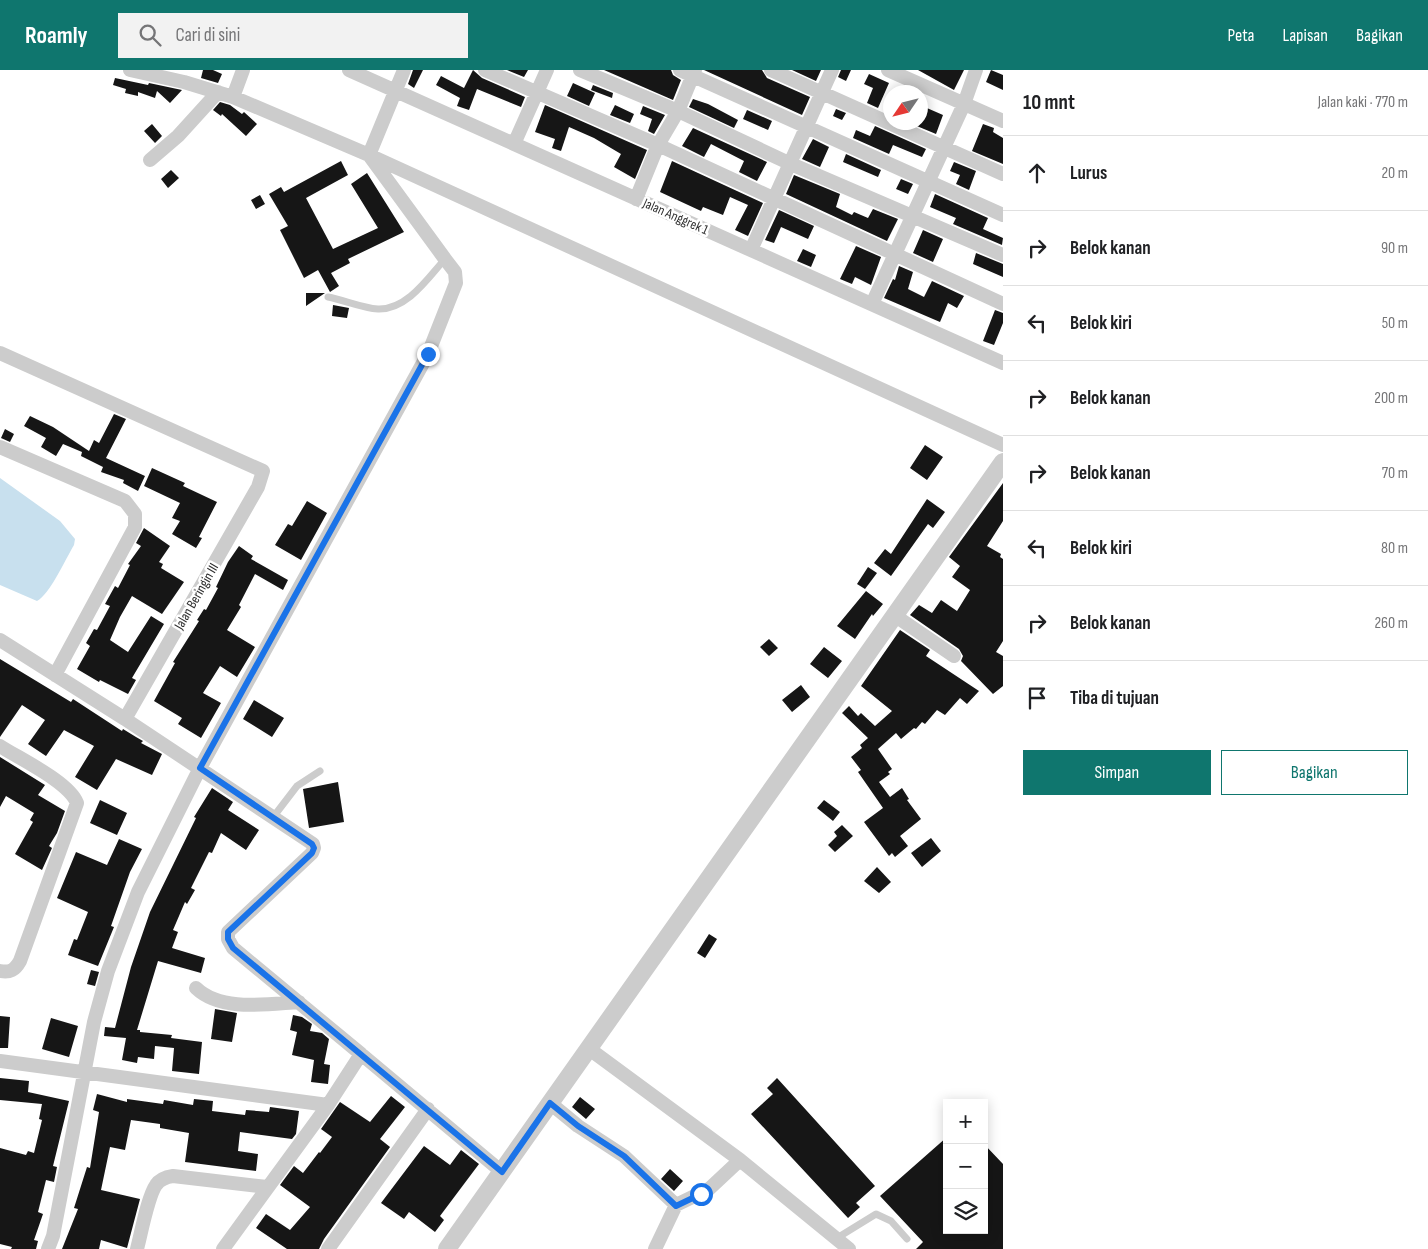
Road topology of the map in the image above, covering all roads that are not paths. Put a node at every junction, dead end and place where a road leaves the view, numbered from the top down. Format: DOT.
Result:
graph roads {
  1 [pos="130,70"];
  2 [pos="349,70"];
  3 [pos="404,70"];
  4 [pos="485,70"];
  5 [pos="547,70"];
  6 [pos="580,70"];
  7 [pos="771,70"];
  8 [pos="832,70"];
  9 [pos="888,70"];
  10 [pos="976,70"];
  11 [pos="689,72"];
  12 [pos="240,76"];
  13 [pos="395,90"];
  14 [pos="218,92"];
  15 [pos="538,93"];
  16 [pos="822,93"];
  17 [pos="233,97"];
  18 [pos="964,104"];
  19 [pos="678,111"];
  20 [pos="1003,122"];
  21 [pos="806,127"];
  22 [pos="514,144"];
  23 [pos="658,145"];
  24 [pos="944,147"];
  25 [pos="371,151"];
  26 [pos="150,160"];
  27 [pos="791,164"];
  28 [pos="1003,174"];
  29 [pos="929,182"];
  30 [pos="636,198"];
  31 [pos="772,198"];
  32 [pos="912,215"];
  33 [pos="1003,215"];
  34 [pos="751,250"];
  35 [pos="895,254"];
  36 [pos="1003,256"];
  37 [pos="445,259"];
  38 [pos="328,297"];
  39 [pos="872,304"];
  40 [pos="1003,304"];
  41 [pos="0,353"];
  42 [pos="1001,359"];
  43 [pos="1003,445"];
  44 [pos="0,447"];
  45 [pos="1003,462"];
  46 [pos="894,615"];
  47 [pos="0,640"];
  48 [pos="954,656"];
  49 [pos="55,674"];
  50 [pos="125,719"];
  51 [pos="0,746"];
  52 [pos="200,768"];
  53 [pos="320,772"];
  54 [pos="274,816"];
  55 [pos="0,971"];
  56 [pos="196,988"];
  57 [pos="299,1002"];
  58 [pos="588,1048"];
  59 [pos="361,1054"];
  60 [pos="0,1061"];
  61 [pos="85,1073"];
  62 [pos="550,1103"];
  63 [pos="328,1105"];
  64 [pos="428,1109"];
  65 [pos="740,1160"];
  66 [pos="502,1172"];
  67 [pos="267,1187"];
  68 [pos="676,1206"];
  69 [pos="837,1238"];
  70 [pos="907,1239"];
  71 [pos="48,1249"];
  72 [pos="137,1249"];
  73 [pos="223,1249"];
  74 [pos="328,1249"];
  75 [pos="447,1249"];
  76 [pos="655,1249"];
  77 [pos="849,1249"];
  1 -- 14 [label="street"];
  2 -- 13 [label="street, Jalan Anggrek 1"];
  3 -- 13 [label="street"];
  4 -- 15 [label="street"];
  5 -- 15 [label="street"];
  6 -- 19 [label="street"];
  7 -- 16 [label="street"];
  8 -- 16 [label="street"];
  9 -- 18 [label="street"];
  10 -- 18 [label="street"];
  11 -- 19 [label="street"];
  11 -- 21 [label="street"];
  12 -- 17 [label="street"];
  13 -- 22 [label="street, Jalan Anggrek 1"];
  13 -- 25 [label="street"];
  14 -- 17 [label="street"];
  14 -- 26 [label="street"];
  15 -- 22 [label="street"];
  15 -- 23 [label="street"];
  16 -- 21 [label="street"];
  16 -- 24 [label="street"];
  17 -- 25 [label="street"];
  18 -- 20 [label="street"];
  18 -- 24 [label="street"];
  19 -- 23 [label="street"];
  19 -- 27 [label="street"];
  21 -- 27 [label="street"];
  21 -- 29 [label="street"];
  22 -- 30 [label="street, Jalan Anggrek 1"];
  23 -- 30 [label="street"];
  23 -- 31 [label="street"];
  24 -- 28 [label="street"];
  24 -- 29 [label="street"];
  25 -- 37 [label="street"];
  25 -- 43 [label="street"];
  27 -- 31 [label="street"];
  27 -- 32 [label="street"];
  29 -- 32 [label="street"];
  29 -- 33 [label="street"];
  30 -- 34 [label="street, Jalan Anggrek 1"];
  31 -- 34 [label="street"];
  31 -- 35 [label="street"];
  32 -- 35 [label="street"];
  32 -- 36 [label="street"];
  34 -- 39 [label="street, Jalan Anggrek 1"];
  35 -- 39 [label="street"];
  35 -- 40 [label="street"];
  37 -- 38 [label="lane"];
  37 -- 52 [label="street"];
  39 -- 42 [label="street, Jalan Anggrek 1"];
  41 -- 50 [label="street, Jalan Beringin III"];
  44 -- 49 [label="street"];
  45 -- 46 [label="street"];
  46 -- 48 [label="street"];
  46 -- 58 [label="street"];
  47 -- 49 [label="street"];
  49 -- 50 [label="street"];
  50 -- 52 [label="street"];
  51 -- 55 [label="street"];
  52 -- 54 [label="street"];
  52 -- 61 [label="street"];
  53 -- 54 [label="lane"];
  54 -- 57 [label="street"];
  56 -- 57 [label="street"];
  57 -- 59 [label="street"];
  58 -- 62 [label="street"];
  58 -- 65 [label="street"];
  59 -- 63 [label="street"];
  59 -- 64 [label="street"];
  60 -- 61 [label="street"];
  61 -- 63 [label="street"];
  61 -- 71 [label="street"];
  62 -- 66 [label="street"];
  62 -- 68 [label="street"];
  63 -- 67 [label="street"];
  64 -- 66 [label="street"];
  64 -- 74 [label="street"];
  65 -- 68 [label="street"];
  65 -- 69 [label="street"];
  66 -- 75 [label="street"];
  67 -- 72 [label="street"];
  67 -- 73 [label="street"];
  68 -- 76 [label="street"];
  69 -- 70 [label="lane"];
  69 -- 77 [label="street"];
}
